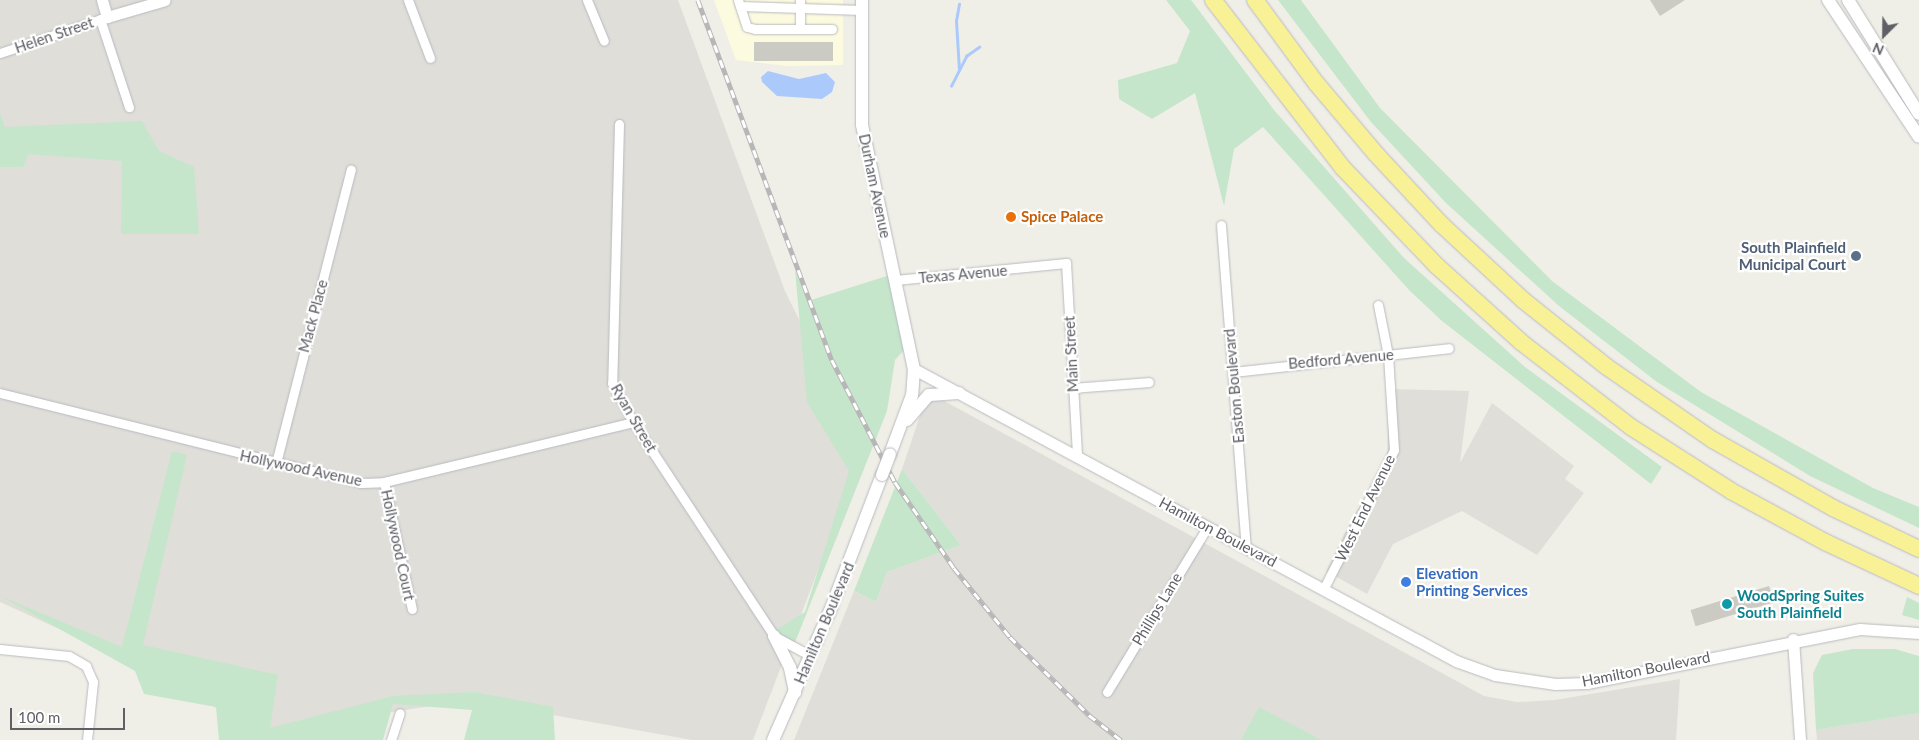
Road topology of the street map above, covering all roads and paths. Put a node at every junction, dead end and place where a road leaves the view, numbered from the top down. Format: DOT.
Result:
graph roads {
  1 [pos="102,0"];
  2 [pos="165,0"];
  3 [pos="408,0"];
  4 [pos="587,0"];
  5 [pos="1213,0"];
  6 [pos="1256,0"];
  7 [pos="1828,0"];
  8 [pos="1848,0"];
  9 [pos="739,3"];
  10 [pos="800,4"];
  11 [pos="862,5"];
  12 [pos="104,18"];
  13 [pos="800,29"];
  14 [pos="832,30"];
  15 [pos="604,41"];
  16 [pos="0,53"];
  17 [pos="430,58"];
  18 [pos="129,107"];
  19 [pos="1916,111"];
  20 [pos="1900,113"];
  21 [pos="619,124"];
  22 [pos="1919,137"];
  23 [pos="351,169"];
  24 [pos="1221,225"];
  25 [pos="1055,266"];
  26 [pos="895,280"];
  27 [pos="1378,305"];
  28 [pos="1449,348"];
  29 [pos="1388,355"];
  30 [pos="914,369"];
  31 [pos="1234,372"];
  32 [pos="1149,382"];
  33 [pos="1073,388"];
  34 [pos="0,393"];
  35 [pos="959,393"];
  36 [pos="633,422"];
  37 [pos="897,434"];
  38 [pos="1077,456"];
  39 [pos="276,463"];
  40 [pos="384,482"];
  41 [pos="1208,526"];
  42 [pos="1246,547"];
  43 [pos="1919,549"];
  44 [pos="1919,586"];
  45 [pos="1324,588"];
  46 [pos="412,609"];
  47 [pos="1919,633"];
  48 [pos="774,636"];
  49 [pos="1793,639"];
  50 [pos="0,649"];
  51 [pos="811,656"];
  52 [pos="795,692"];
  53 [pos="1107,692"];
  54 [pos="400,713"];
  55 [pos="88,740"];
  56 [pos="391,740"];
  57 [pos="773,740"];
  58 [pos="1800,740"];
  1 -- 12 [label="street"];
  2 -- 12 [label="street"];
  3 -- 17 [label="street"];
  4 -- 15 [label="street"];
  5 -- 44 [label="highway"];
  6 -- 43 [label="highway"];
  7 -- 20 [label="main road"];
  8 -- 19 [label="main road"];
  9 -- 10 [label="street"];
  9 -- 13 [label="street"];
  10 -- 11 [label="street"];
  10 -- 13 [label="street"];
  11 -- 26 [label="main road, Durham Avenue"];
  12 -- 16 [label="street, Helen Street"];
  12 -- 18 [label="street"];
  13 -- 14 [label="street"];
  19 -- 20 [label="main road"];
  20 -- 22 [label="main road"];
  21 -- 36 [label="street, Ryan Street"];
  23 -- 39 [label="street, Mack Place"];
  24 -- 31 [label="street, Easton Boulevard"];
  25 -- 26 [label="street, Texas Avenue"];
  25 -- 33 [label="street, Main Street"];
  26 -- 30 [label="main road, Durham Avenue"];
  27 -- 29 [label="street, West End Avenue"];
  28 -- 29 [label="street, Bedford Avenue"];
  29 -- 31 [label="street, Bedford Avenue"];
  29 -- 45 [label="street, West End Avenue"];
  30 -- 35 [label="street, Hamilton Boulevard"];
  30 -- 37 [label="main road, Hamilton Boulevard"];
  31 -- 42 [label="street, Easton Boulevard"];
  32 -- 33 [label="street"];
  33 -- 38 [label="street, Main Street"];
  34 -- 39 [label="street, Hollywood Avenue"];
  35 -- 37 [label="main road"];
  35 -- 38 [label="street, Hamilton Boulevard"];
  36 -- 40 [label="street, Hollywood Avenue"];
  36 -- 48 [label="street, Ryan Street"];
  37 -- 51 [label="main road, Hamilton Boulevard, bridge"];
  38 -- 41 [label="street, Hamilton Boulevard"];
  39 -- 40 [label="street, Hollywood Avenue"];
  40 -- 46 [label="street, Hollywood Court"];
  41 -- 42 [label="street, Hamilton Boulevard"];
  41 -- 53 [label="street, Phillips Lane"];
  42 -- 45 [label="street, Hamilton Boulevard"];
  45 -- 49 [label="street, Hamilton Boulevard"];
  47 -- 49 [label="street, Hamilton Boulevard"];
  48 -- 51 [label="street, Ryan Street"];
  48 -- 52 [label="main road"];
  49 -- 58 [label="street"];
  50 -- 55 [label="street"];
  51 -- 52 [label="main road, Hamilton Boulevard"];
  52 -- 57 [label="main road, Hamilton Boulevard"];
  54 -- 56 [label="street"];
}
